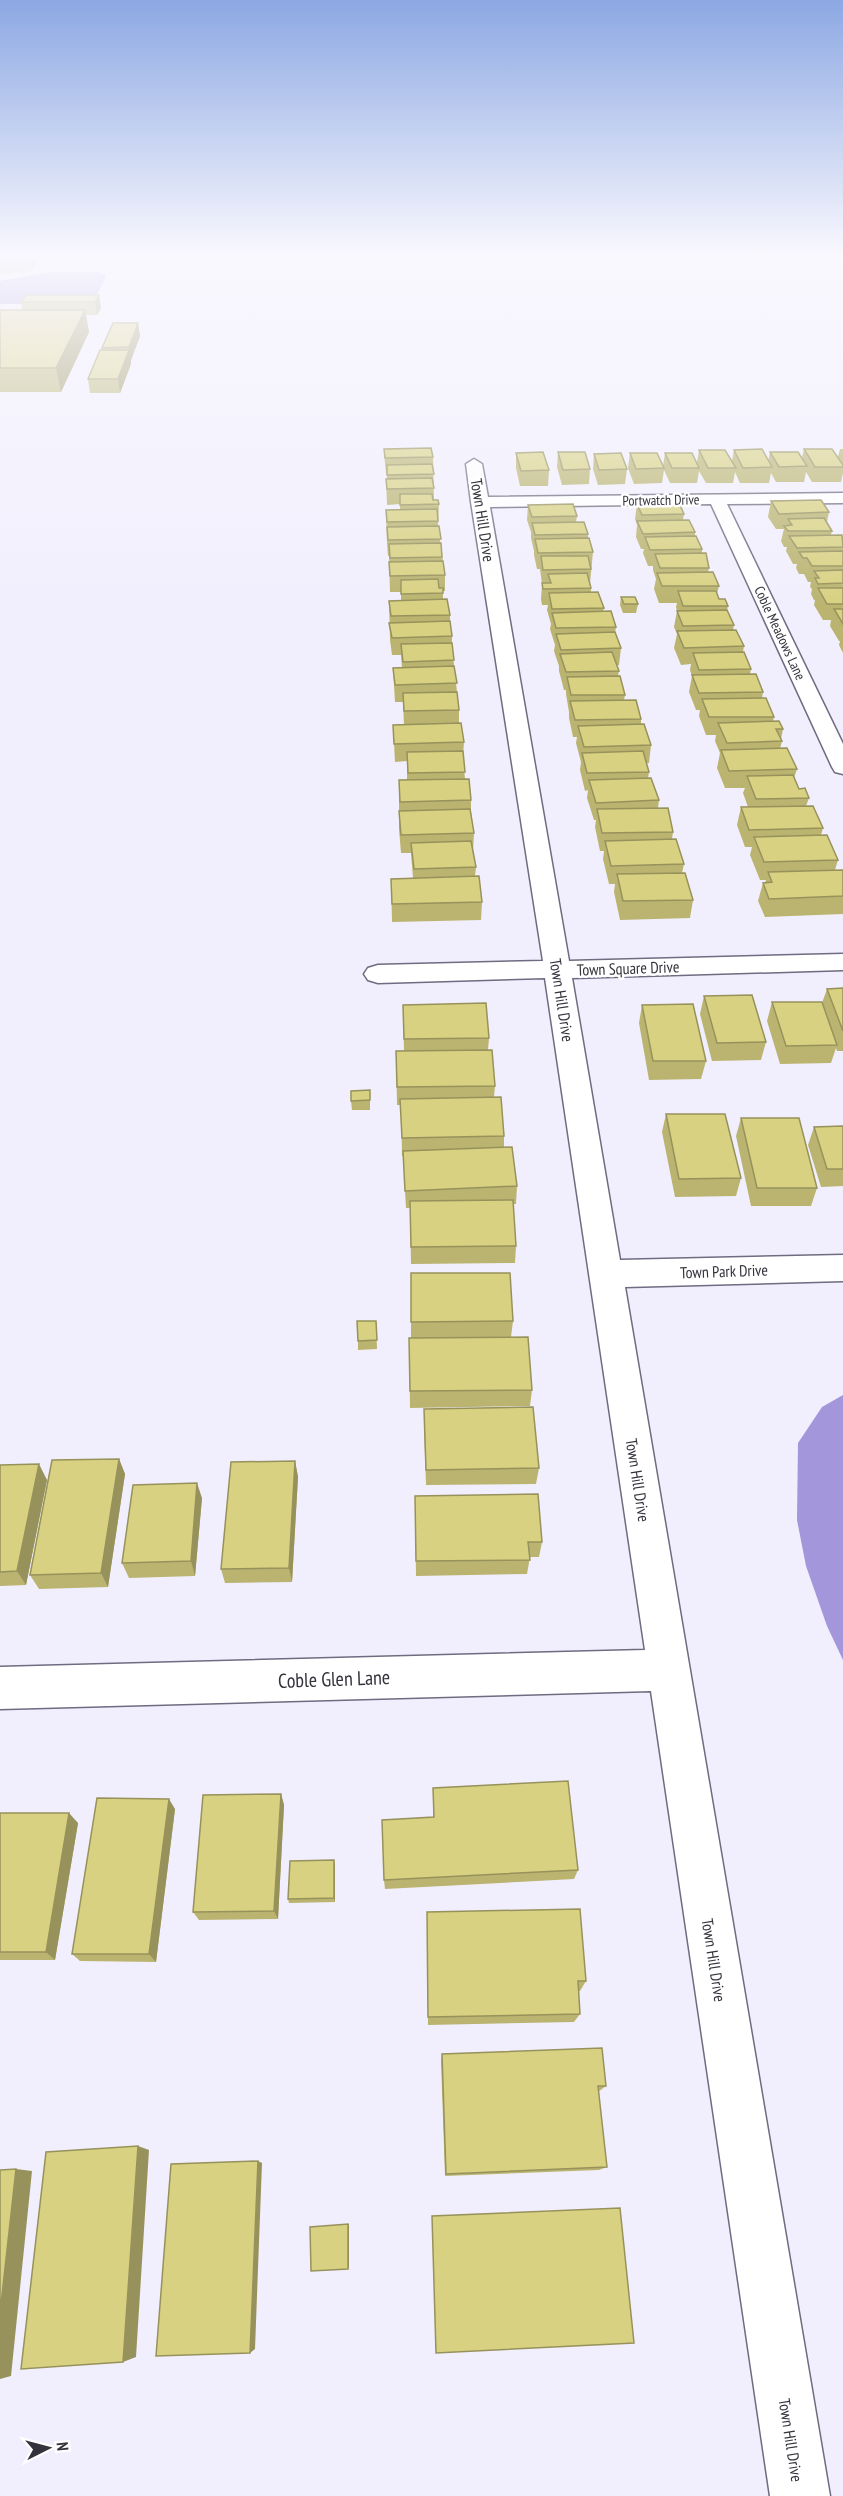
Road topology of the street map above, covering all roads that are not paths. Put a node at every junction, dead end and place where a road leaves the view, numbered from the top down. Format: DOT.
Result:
graph roads {
  1 [pos="474,464"];
  2 [pos="843,498"];
  3 [pos="717,500"];
  4 [pos="479,502"];
  5 [pos="843,767"];
  6 [pos="843,962"];
  7 [pos="558,970"];
  8 [pos="378,974"];
  9 [pos="843,1268"];
  10 [pos="606,1274"];
  11 [pos="667,1670"];
  12 [pos="0,1688"];
  13 [pos="800,2496"];
  1 -- 4 [label="street, Town Hill Drive"];
  2 -- 3 [label="street, Portwatch Drive"];
  3 -- 4 [label="street, Portwatch Drive"];
  3 -- 5 [label="street, Coble Meadows Lane"];
  4 -- 7 [label="street, Town Hill Drive"];
  6 -- 7 [label="street, Town Square Drive"];
  7 -- 8 [label="street, Town Square Drive"];
  7 -- 10 [label="street, Town Hill Drive"];
  9 -- 10 [label="street, Town Park Drive"];
  10 -- 11 [label="street, Town Hill Drive"];
  11 -- 12 [label="street, Coble Glen Lane"];
  11 -- 13 [label="street, Town Hill Drive"];
}
